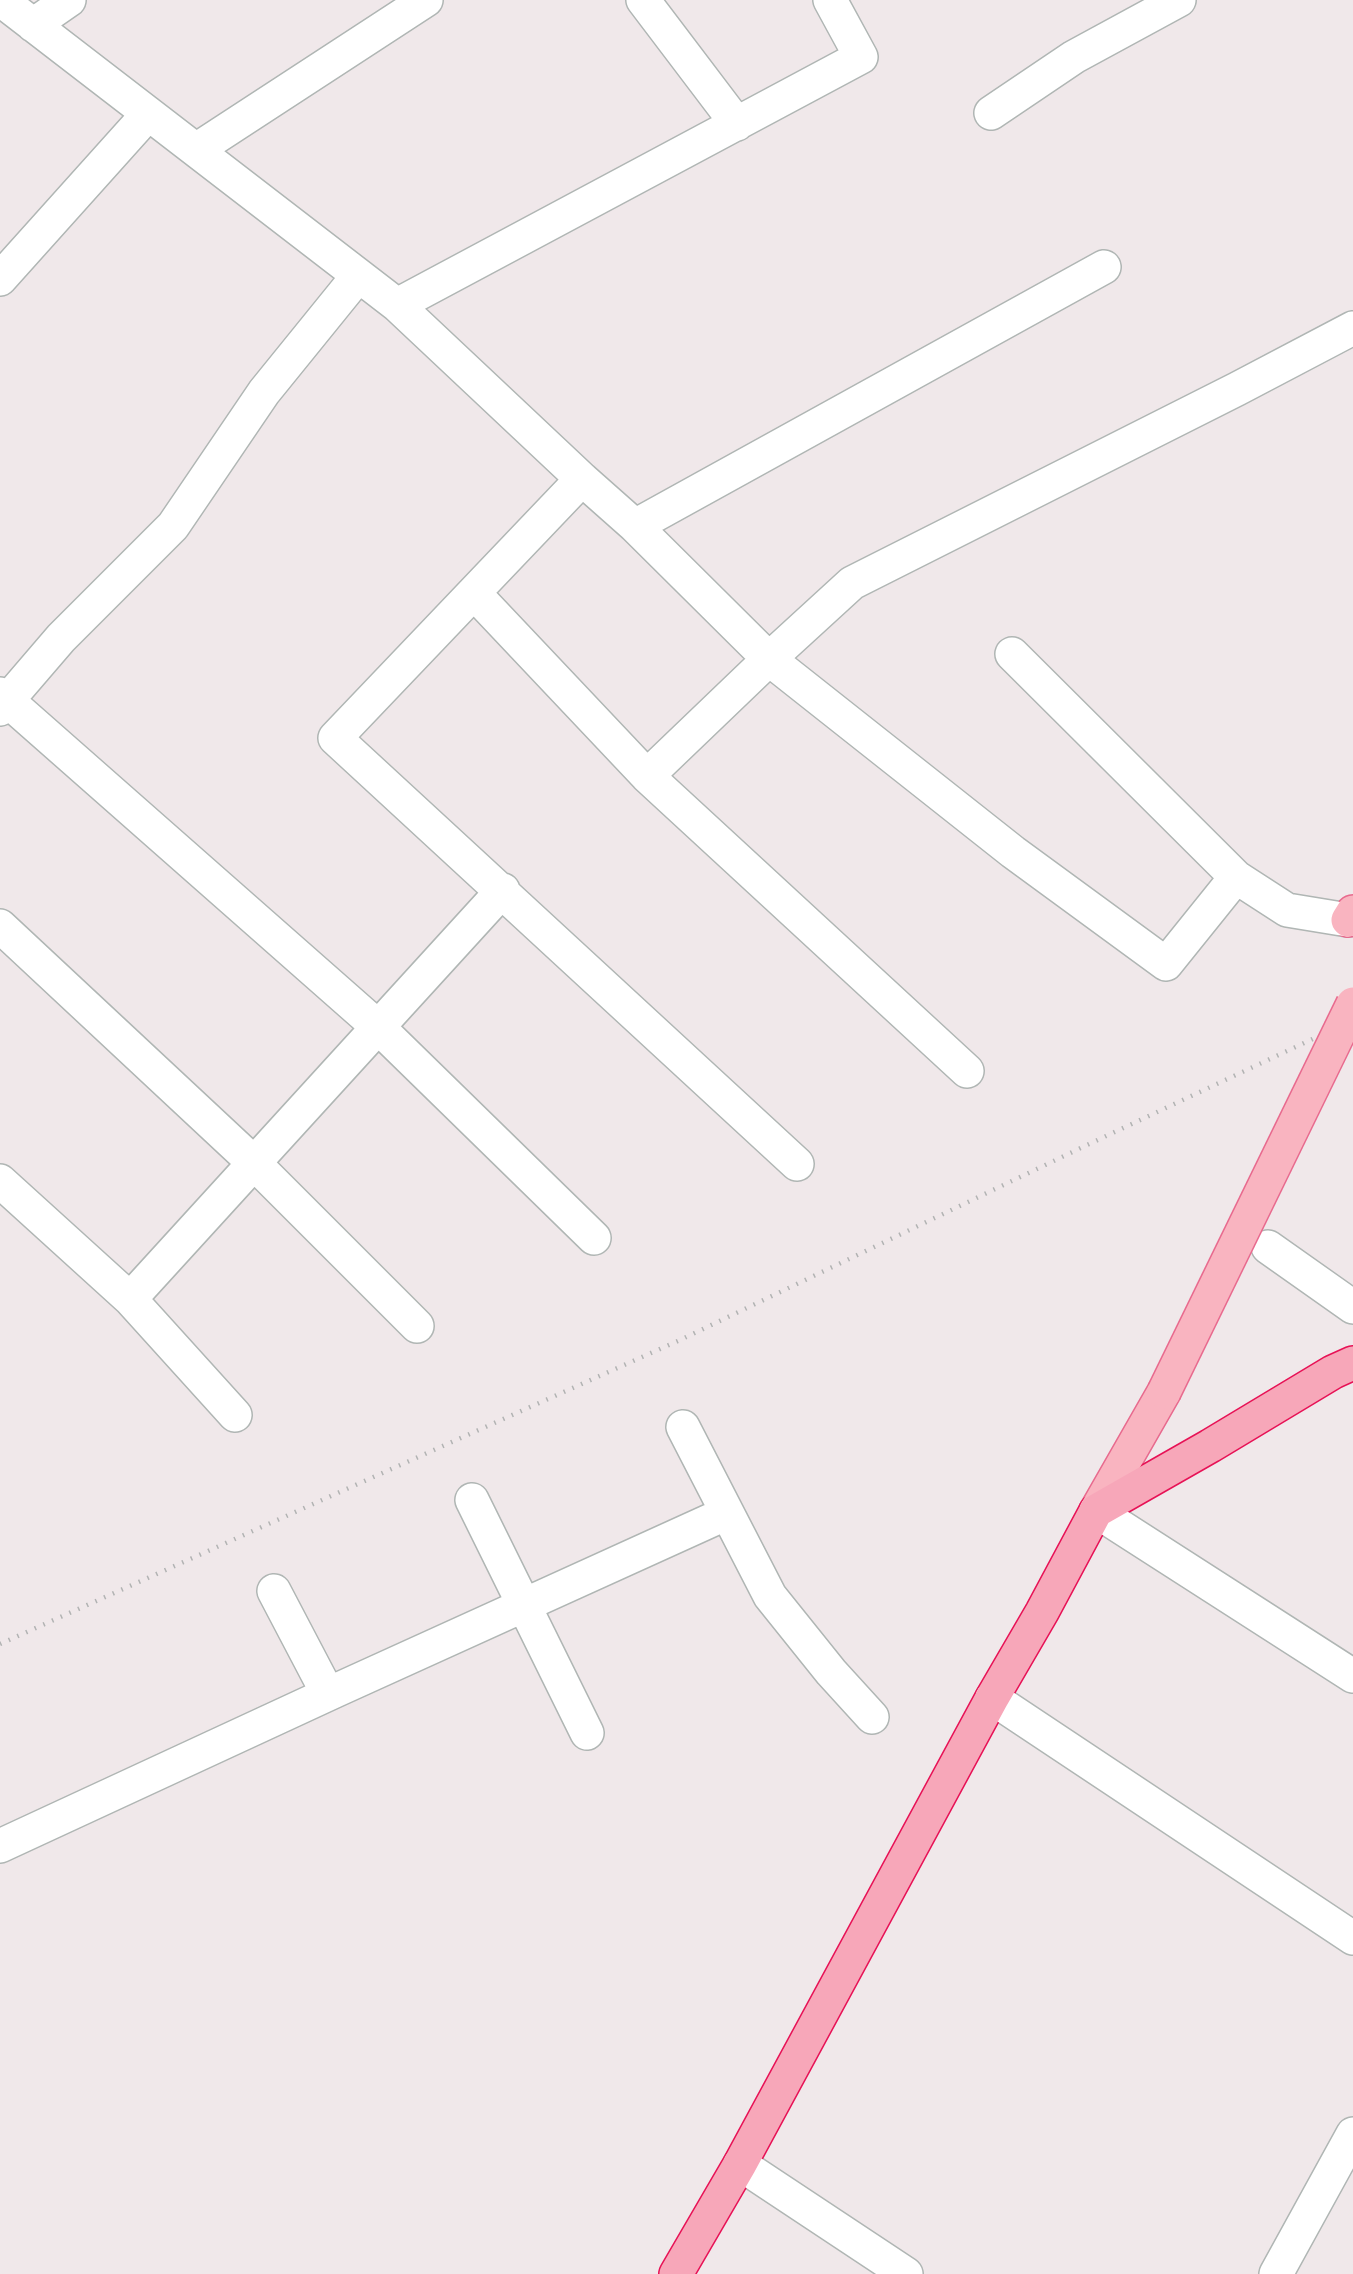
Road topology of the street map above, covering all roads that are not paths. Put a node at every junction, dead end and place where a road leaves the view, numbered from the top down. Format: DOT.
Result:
graph roads {
  1 [pos="2,0"];
  2 [pos="69,0"];
  3 [pos="426,0"];
  4 [pos="643,0"];
  5 [pos="830,0"];
  6 [pos="1179,0"];
  7 [pos="33,25"];
  8 [pos="991,113"];
  9 [pos="148,114"];
  10 [pos="736,124"];
  11 [pos="196,150"];
  12 [pos="1104,267"];
  13 [pos="358,276"];
  14 [pos="0,279"];
  15 [pos="397,305"];
  16 [pos="1353,328"];
  17 [pos="582,479"];
  18 [pos="635,526"];
  19 [pos="474,593"];
  20 [pos="1012,654"];
  21 [pos="769,659"];
  22 [pos="3,701"];
  23 [pos="647,776"];
  24 [pos="1236,877"];
  25 [pos="503,890"];
  26 [pos="1350,916"];
  27 [pos="0,927"];
  28 [pos="1353,1004"];
  29 [pos="378,1027"];
  30 [pos="967,1071"];
  31 [pos="254,1163"];
  32 [pos="797,1164"];
  33 [pos="0,1181"];
  34 [pos="594,1238"];
  35 [pos="1268,1247"];
  36 [pos="130,1299"];
  37 [pos="1353,1307"];
  38 [pos="417,1326"];
  39 [pos="1346,1374"];
  40 [pos="235,1416"];
  41 [pos="683,1427"];
  42 [pos="472,1500"];
  43 [pos="1096,1511"];
  44 [pos="727,1513"];
  45 [pos="274,1591"];
  46 [pos="524,1605"];
  47 [pos="1353,1676"];
  48 [pos="328,1694"];
  49 [pos="992,1698"];
  50 [pos="872,1717"];
  51 [pos="587,1733"];
  52 [pos="0,1846"];
  53 [pos="1353,1938"];
  54 [pos="1353,2134"];
  55 [pos="740,2164"];
  56 [pos="676,2274"];
  57 [pos="906,2274"];
  58 [pos="1275,2274"];
  1 -- 7 [label="street"];
  2 -- 7 [label="street"];
  3 -- 11 [label="street"];
  4 -- 10 [label="street"];
  5 -- 10 [label="street"];
  6 -- 8 [label="street"];
  7 -- 9 [label="street"];
  9 -- 11 [label="street"];
  9 -- 14 [label="street"];
  10 -- 15 [label="street"];
  11 -- 13 [label="street"];
  12 -- 18 [label="street"];
  13 -- 15 [label="street"];
  13 -- 22 [label="street"];
  15 -- 17 [label="street"];
  16 -- 21 [label="street"];
  17 -- 18 [label="street"];
  17 -- 19 [label="street"];
  18 -- 21 [label="street"];
  19 -- 23 [label="street"];
  19 -- 25 [label="street"];
  20 -- 24 [label="street"];
  21 -- 23 [label="street"];
  21 -- 24 [label="street"];
  22 -- 29 [label="street"];
  23 -- 30 [label="street"];
  24 -- 26 [label="street"];
  25 -- 29 [label="street"];
  25 -- 32 [label="street"];
  27 -- 31 [label="street"];
  28 -- 43 [label="main road, bridge"];
  29 -- 31 [label="street"];
  29 -- 34 [label="street"];
  31 -- 36 [label="street"];
  31 -- 38 [label="street"];
  33 -- 36 [label="street"];
  35 -- 37 [label="street"];
  36 -- 40 [label="street"];
  39 -- 43 [label="highway"];
  41 -- 44 [label="street"];
  42 -- 46 [label="street"];
  43 -- 47 [label="street"];
  43 -- 49 [label="highway"];
  44 -- 46 [label="street"];
  44 -- 50 [label="street"];
  45 -- 48 [label="street"];
  46 -- 48 [label="street"];
  46 -- 51 [label="street"];
  48 -- 52 [label="street"];
  49 -- 53 [label="street"];
  49 -- 55 [label="highway"];
  54 -- 58 [label="street"];
  55 -- 56 [label="highway"];
  55 -- 57 [label="street"];
}
